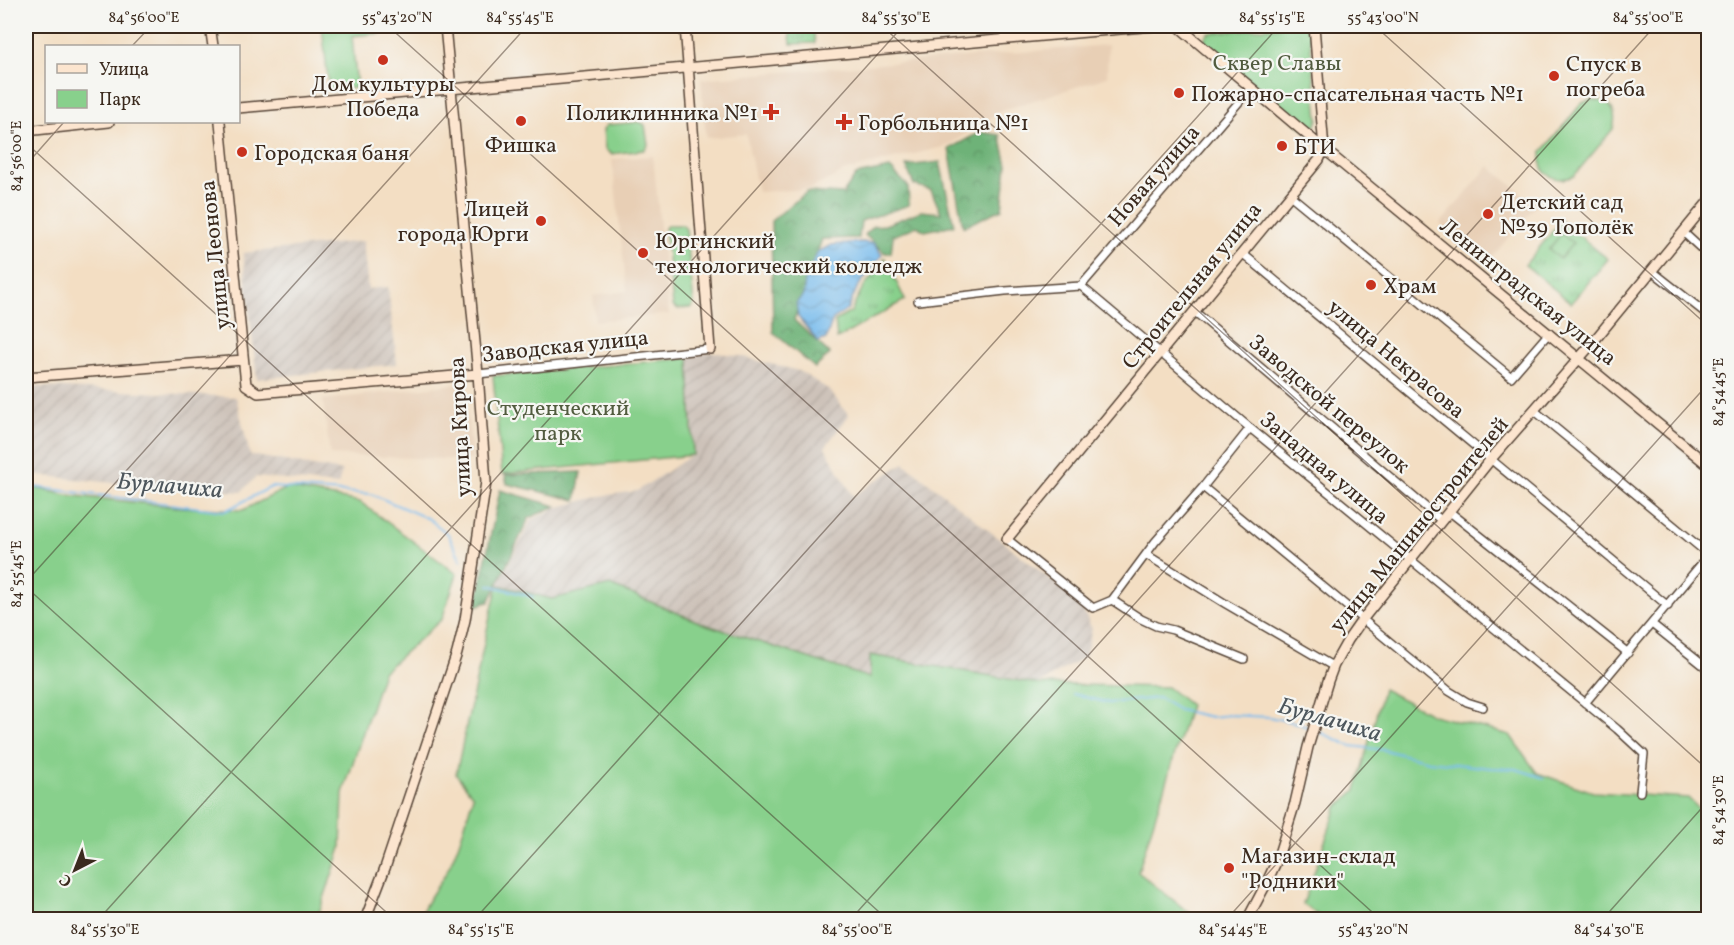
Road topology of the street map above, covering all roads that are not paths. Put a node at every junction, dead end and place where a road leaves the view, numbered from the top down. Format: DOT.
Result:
graph roads {
  1 [pos="210,26"];
  2 [pos="444,26"];
  3 [pos="685,26"];
  4 [pos="1154,26"];
  5 [pos="1178,26"];
  6 [pos="1314,26"];
  7 [pos="213,45"];
  8 [pos="687,68"];
  9 [pos="1251,88"];
  10 [pos="450,89"];
  11 [pos="240,108"];
  12 [pos="100,123"];
  13 [pos="220,123"];
  14 [pos="26,131"];
  15 [pos="1324,149"];
  16 [pos="1290,195"];
  17 [pos="1708,202"];
  18 [pos="1683,232"];
  19 [pos="1242,253"];
  20 [pos="1708,255"];
  21 [pos="1652,271"];
  22 [pos="1081,286"];
  23 [pos="918,301"];
  24 [pos="1194,312"];
  25 [pos="1708,315"];
  26 [pos="1549,333"];
  27 [pos="710,350"];
  28 [pos="1160,352"];
  29 [pos="1579,357"];
  30 [pos="243,360"];
  31 [pos="477,374"];
  32 [pos="26,377"];
  33 [pos="246,385"];
  34 [pos="1534,411"];
  35 [pos="1250,428"];
  36 [pos="1491,459"];
  37 [pos="1708,465"];
  38 [pos="1203,487"];
  39 [pos="1450,512"];
  40 [pos="1442,521"];
  41 [pos="1008,539"];
  42 [pos="1147,555"];
  43 [pos="1708,555"];
  44 [pos="1410,560"];
  45 [pos="1112,600"];
  46 [pos="1668,606"];
  47 [pos="1362,620"];
  48 [pos="1652,624"];
  49 [pos="1628,653"];
  50 [pos="1244,659"];
  51 [pos="1334,665"];
  52 [pos="1708,669"];
  53 [pos="1585,703"];
  54 [pos="1483,707"];
  55 [pos="1640,792"];
  56 [pos="365,920"];
  57 [pos="1247,920"];
  1 -- 7 [label="street"];
  2 -- 10 [label="street, улица Кирова"];
  3 -- 8 [label="street"];
  4 -- 8 [label="street"];
  5 -- 9 [label="street, Ленинградская улица"];
  6 -- 15 [label="street"];
  8 -- 10 [label="street"];
  8 -- 27 [label="street"];
  9 -- 15 [label="street, Ленинградская улица"];
  9 -- 22 [label="street, Новая улица"];
  10 -- 11 [label="street"];
  10 -- 31 [label="street, улица Кирова"];
  12 -- 14 [label="street"];
  13 -- 30 [label="street, улица Леонова"];
  15 -- 16 [label="street, Строительная улица"];
  15 -- 26 [label="street, Ленинградская улица"];
  16 -- 19 [label="street, Строительная улица"];
  16 -- 26 [label="street"];
  17 -- 18 [label="street, улица Машиностроителей"];
  18 -- 20 [label="street"];
  18 -- 21 [label="street, улица Машиностроителей"];
  19 -- 24 [label="street, Строительная улица"];
  19 -- 36 [label="street, улица Некрасова"];
  21 -- 25 [label="street"];
  21 -- 29 [label="street, улица Машиностроителей"];
  22 -- 23 [label="street"];
  22 -- 28 [label="street, Западная улица"];
  24 -- 28 [label="street, Строительная улица"];
  24 -- 40 [label="street, Заводской переулок"];
  26 -- 29 [label="street, Ленинградская улица"];
  27 -- 31 [label="street, Заводская улица"];
  28 -- 35 [label="street, Западная улица"];
  28 -- 41 [label="street, Строительная улица"];
  29 -- 34 [label="street, улица Машиностроителей"];
  29 -- 37 [label="street, Ленинградская улица"];
  30 -- 32 [label="street"];
  30 -- 33 [label="street, улица Леонова"];
  31 -- 33 [label="street, Заводская улица"];
  31 -- 56 [label="street, улица Кирова"];
  34 -- 36 [label="street, улица Машиностроителей"];
  34 -- 43 [label="street"];
  35 -- 38 [label="street"];
  35 -- 44 [label="street, Западная улица"];
  36 -- 39 [label="street, улица Машиностроителей"];
  36 -- 46 [label="street, улица Некрасова"];
  38 -- 42 [label="street"];
  38 -- 47 [label="street"];
  39 -- 40 [label="street, улица Машиностроителей"];
  39 -- 49 [label="street"];
  40 -- 44 [label="street, улица Машиностроителей"];
  41 -- 45 [label="street"];
  42 -- 45 [label="street"];
  42 -- 51 [label="street"];
  43 -- 46 [label="street"];
  44 -- 47 [label="street, улица Машиностроителей"];
  44 -- 53 [label="street, Западная улица"];
  45 -- 50 [label="street"];
  46 -- 48 [label="street"];
  47 -- 51 [label="street, улица Машиностроителей"];
  47 -- 54 [label="street"];
  48 -- 49 [label="street"];
  48 -- 52 [label="street"];
  49 -- 53 [label="street"];
  51 -- 57 [label="street, улица Машиностроителей"];
  53 -- 55 [label="street, Западная улица"];
}
